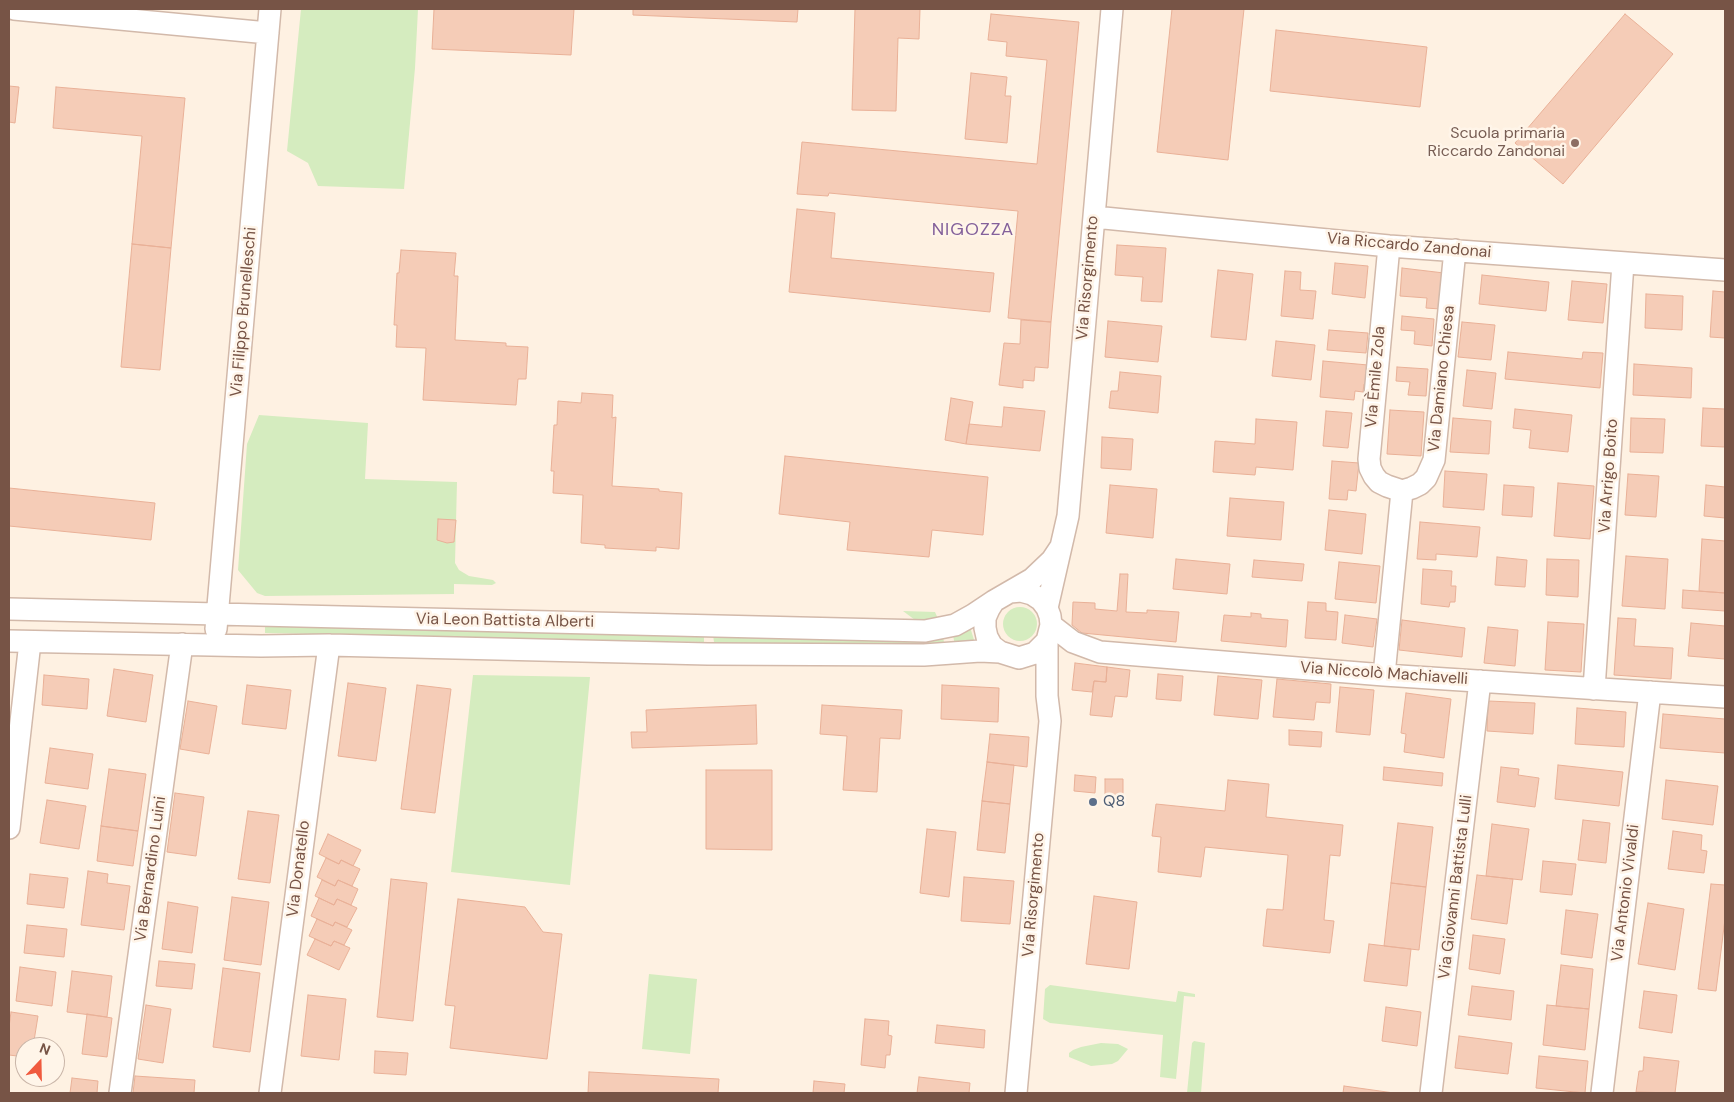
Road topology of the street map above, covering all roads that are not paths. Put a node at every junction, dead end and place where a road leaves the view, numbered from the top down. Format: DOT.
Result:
graph roads {
  1 [pos="14,9"];
  2 [pos="270,9"];
  3 [pos="1112,9"];
  4 [pos="268,33"];
  5 [pos="1094,217"];
  6 [pos="1389,246"];
  7 [pos="1456,250"];
  8 [pos="1623,263"];
  9 [pos="1725,270"];
  10 [pos="1402,491"];
  11 [pos="1062,546"];
  12 [pos="1002,597"];
  13 [pos="9,609"];
  14 [pos="1049,624"];
  15 [pos="215,632"];
  16 [pos="9,641"];
  17 [pos="30,642"];
  18 [pos="86,643"];
  19 [pos="182,644"];
  20 [pos="328,645"];
  21 [pos="1009,655"];
  22 [pos="1384,675"];
  23 [pos="1480,681"];
  24 [pos="1594,689"];
  25 [pos="1650,692"];
  26 [pos="1047,696"];
  27 [pos="1725,697"];
  28 [pos="9,828"];
  29 [pos="120,1093"];
  30 [pos="270,1093"];
  31 [pos="1016,1093"];
  32 [pos="1431,1093"];
  33 [pos="1602,1093"];
  1 -- 4 [label="street"];
  2 -- 4 [label="street, Via Filippo Brunelleschi"];
  3 -- 5 [label="street, Via Risorgimento"];
  4 -- 15 [label="street, Via Filippo Brunelleschi"];
  5 -- 6 [label="street, Via Riccardo Zandonai"];
  5 -- 11 [label="street, Via Risorgimento"];
  6 -- 7 [label="street, Via Riccardo Zandonai"];
  6 -- 10 [label="street, Via Èmile Zola"];
  7 -- 8 [label="street, Via Riccardo Zandonai"];
  7 -- 10 [label="street, Via Damiano Chiesa"];
  8 -- 9 [label="street, Via Riccardo Zandonai"];
  8 -- 24 [label="street, Via Arrigo Boito"];
  10 -- 22 [label="street"];
  11 -- 12 [label="street, Via Risorgimento"];
  11 -- 14 [label="street, Via Risorgimento"];
  12 -- 14 [label="street"];
  12 -- 15 [label="street, Via Leon Battista Alberti"];
  12 -- 21 [label="street"];
  13 -- 15 [label="street, Via Leon Battista Alberti"];
  14 -- 21 [label="street"];
  14 -- 22 [label="street, Via Niccolò Machiavelli"];
  14 -- 26 [label="street, Via Risorgimento"];
  15 -- 18 [label="street"];
  15 -- 19 [label="street, Via Leon Battista Alberti"];
  15 -- 20 [label="street, Via Leon Battista Alberti"];
  16 -- 17 [label="street, Via Leon Battista Alberti"];
  17 -- 18 [label="street, Via Leon Battista Alberti"];
  17 -- 28 [label="street"];
  18 -- 19 [label="street, Via Leon Battista Alberti"];
  19 -- 29 [label="street, Via Bernardino Luini"];
  20 -- 21 [label="street, Via Leon Battista Alberti"];
  20 -- 30 [label="street, Via Donatello"];
  21 -- 26 [label="street, Via Risorgimento"];
  22 -- 23 [label="street, Via Niccolò Machiavelli"];
  23 -- 24 [label="street, Via Niccolò Machiavelli"];
  23 -- 32 [label="street, Via Giovanni Battista Lulli"];
  24 -- 25 [label="street, Via Niccolò Machiavelli"];
  25 -- 27 [label="street, Via Niccolò Machiavelli"];
  25 -- 33 [label="street, Via Antonio Vivaldi"];
  26 -- 31 [label="street, Via Risorgimento"];
}
